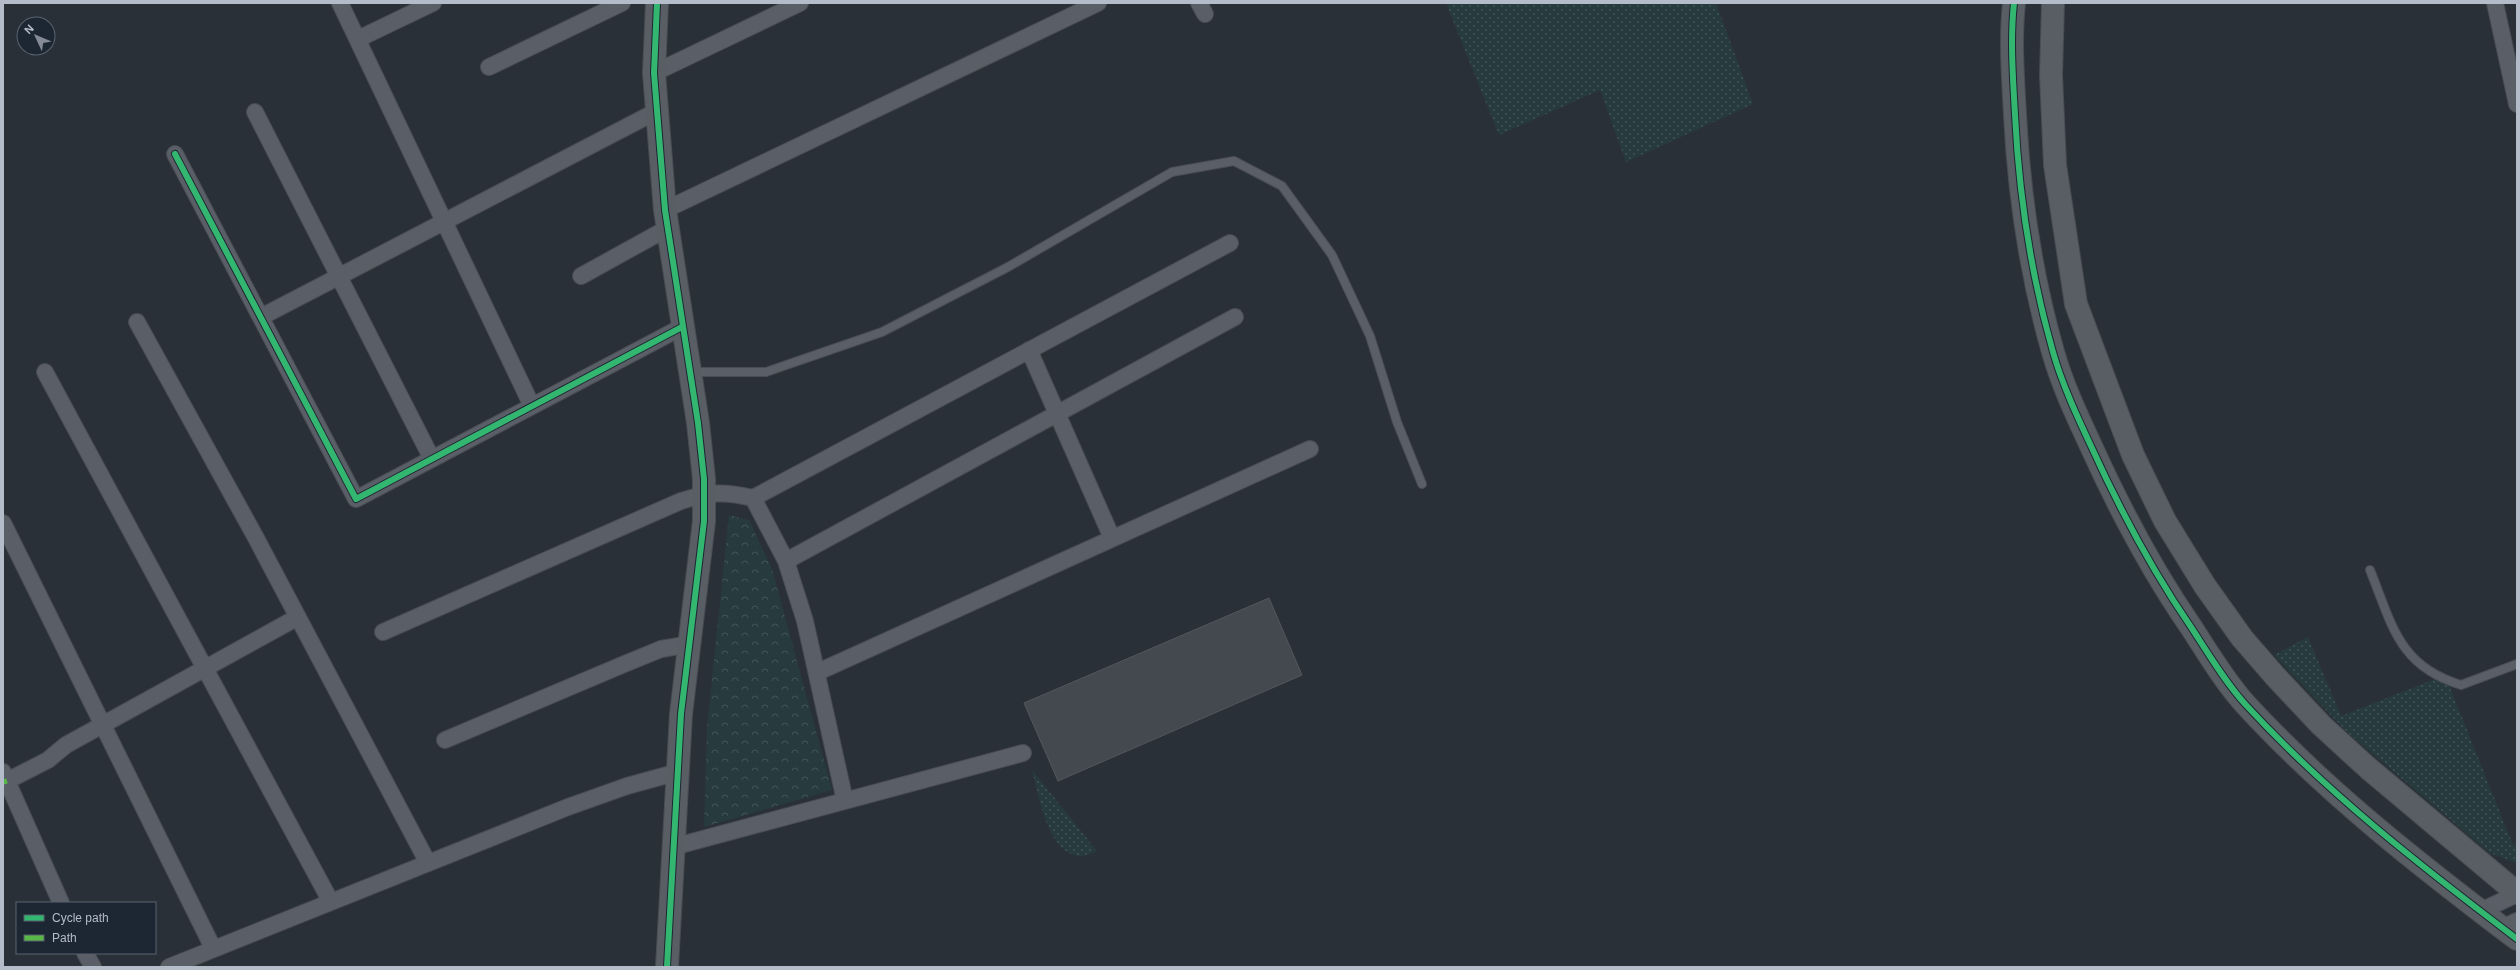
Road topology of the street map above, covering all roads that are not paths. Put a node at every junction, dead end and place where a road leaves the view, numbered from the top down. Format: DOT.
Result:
graph roads {
  1 [pos="340,3"];
  2 [pos="433,3"];
  3 [pos="622,3"];
  4 [pos="657,3"];
  5 [pos="800,3"];
  6 [pos="1098,3"];
  7 [pos="2014,3"];
  8 [pos="2053,3"];
  9 [pos="2495,3"];
  10 [pos="1068,9"];
  11 [pos="358,39"];
  12 [pos="489,67"];
  13 [pos="654,73"];
  14 [pos="2517,104"];
  15 [pos="657,111"];
  16 [pos="255,112"];
  17 [pos="175,154"];
  18 [pos="666,219"];
  19 [pos="444,221"];
  20 [pos="1230,243"];
  21 [pos="339,276"];
  22 [pos="581,276"];
  23 [pos="261,317"];
  24 [pos="1235,317"];
  25 [pos="137,322"];
  26 [pos="682,327"];
  27 [pos="1029,350"];
  28 [pos="45,372"];
  29 [pos="690,372"];
  30 [pos="532,406"];
  31 [pos="1058,414"];
  32 [pos="1310,449"];
  33 [pos="432,459"];
  34 [pos="1422,484"];
  35 [pos="703,494"];
  36 [pos="753,498"];
  37 [pos="3,523"];
  38 [pos="1112,538"];
  39 [pos="786,561"];
  40 [pos="2370,570"];
  41 [pos="298,617"];
  42 [pos="383,632"];
  43 [pos="691,644"];
  44 [pos="2517,664"];
  45 [pos="204,667"];
  46 [pos="818,672"];
  47 [pos="102,725"];
  48 [pos="445,740"];
  49 [pos="1023,753"];
  50 [pos="678,772"];
  51 [pos="5,776"];
  52 [pos="845,802"];
  53 [pos="673,847"];
  54 [pos="428,863"];
  55 [pos="2517,894"];
  56 [pos="61,902"];
  57 [pos="331,902"];
  58 [pos="2481,911"];
  59 [pos="2512,929"];
  60 [pos="214,948"];
  61 [pos="86,954"];
  62 [pos="93,967"];
  63 [pos="169,967"];
  64 [pos="667,967"];
  1 -- 11 [label="street"];
  2 -- 11 [label="street"];
  3 -- 12 [label="street"];
  4 -- 13 [label="street"];
  5 -- 13 [label="street"];
  6 -- 10 [label="street"];
  7 -- 58 [label="street"];
  8 -- 55 [label="street"];
  9 -- 14 [label="street"];
  10 -- 18 [label="street"];
  11 -- 19 [label="street"];
  13 -- 15 [label="street"];
  15 -- 18 [label="street"];
  15 -- 19 [label="street"];
  16 -- 21 [label="street"];
  17 -- 23 [label="street"];
  18 -- 22 [label="street"];
  18 -- 26 [label="street"];
  19 -- 21 [label="street"];
  19 -- 30 [label="street"];
  20 -- 27 [label="street"];
  21 -- 23 [label="street"];
  21 -- 33 [label="street"];
  23 -- 33 [label="street"];
  24 -- 31 [label="street"];
  25 -- 41 [label="street"];
  26 -- 29 [label="street"];
  26 -- 30 [label="street"];
  27 -- 31 [label="street"];
  27 -- 36 [label="street"];
  28 -- 45 [label="street"];
  29 -- 34 [label="lane"];
  29 -- 35 [label="street"];
  30 -- 33 [label="street"];
  31 -- 38 [label="street"];
  31 -- 39 [label="street"];
  32 -- 38 [label="street"];
  35 -- 36 [label="street"];
  35 -- 42 [label="street"];
  35 -- 43 [label="street"];
  36 -- 39 [label="street"];
  37 -- 47 [label="street"];
  38 -- 46 [label="street"];
  39 -- 46 [label="street"];
  40 -- 44 [label="lane"];
  41 -- 45 [label="street"];
  41 -- 54 [label="street"];
  43 -- 48 [label="street"];
  43 -- 50 [label="street"];
  45 -- 47 [label="street"];
  45 -- 57 [label="street"];
  46 -- 52 [label="street"];
  47 -- 51 [label="street"];
  47 -- 60 [label="street"];
  49 -- 52 [label="street"];
  50 -- 53 [label="street"];
  50 -- 54 [label="street"];
  51 -- 56 [label="street"];
  52 -- 53 [label="street"];
  53 -- 64 [label="street"];
  54 -- 57 [label="street"];
  55 -- 58 [label="street"];
  57 -- 60 [label="street"];
  58 -- 59 [label="street"];
  60 -- 63 [label="street"];
  61 -- 62 [label="street"];
}
